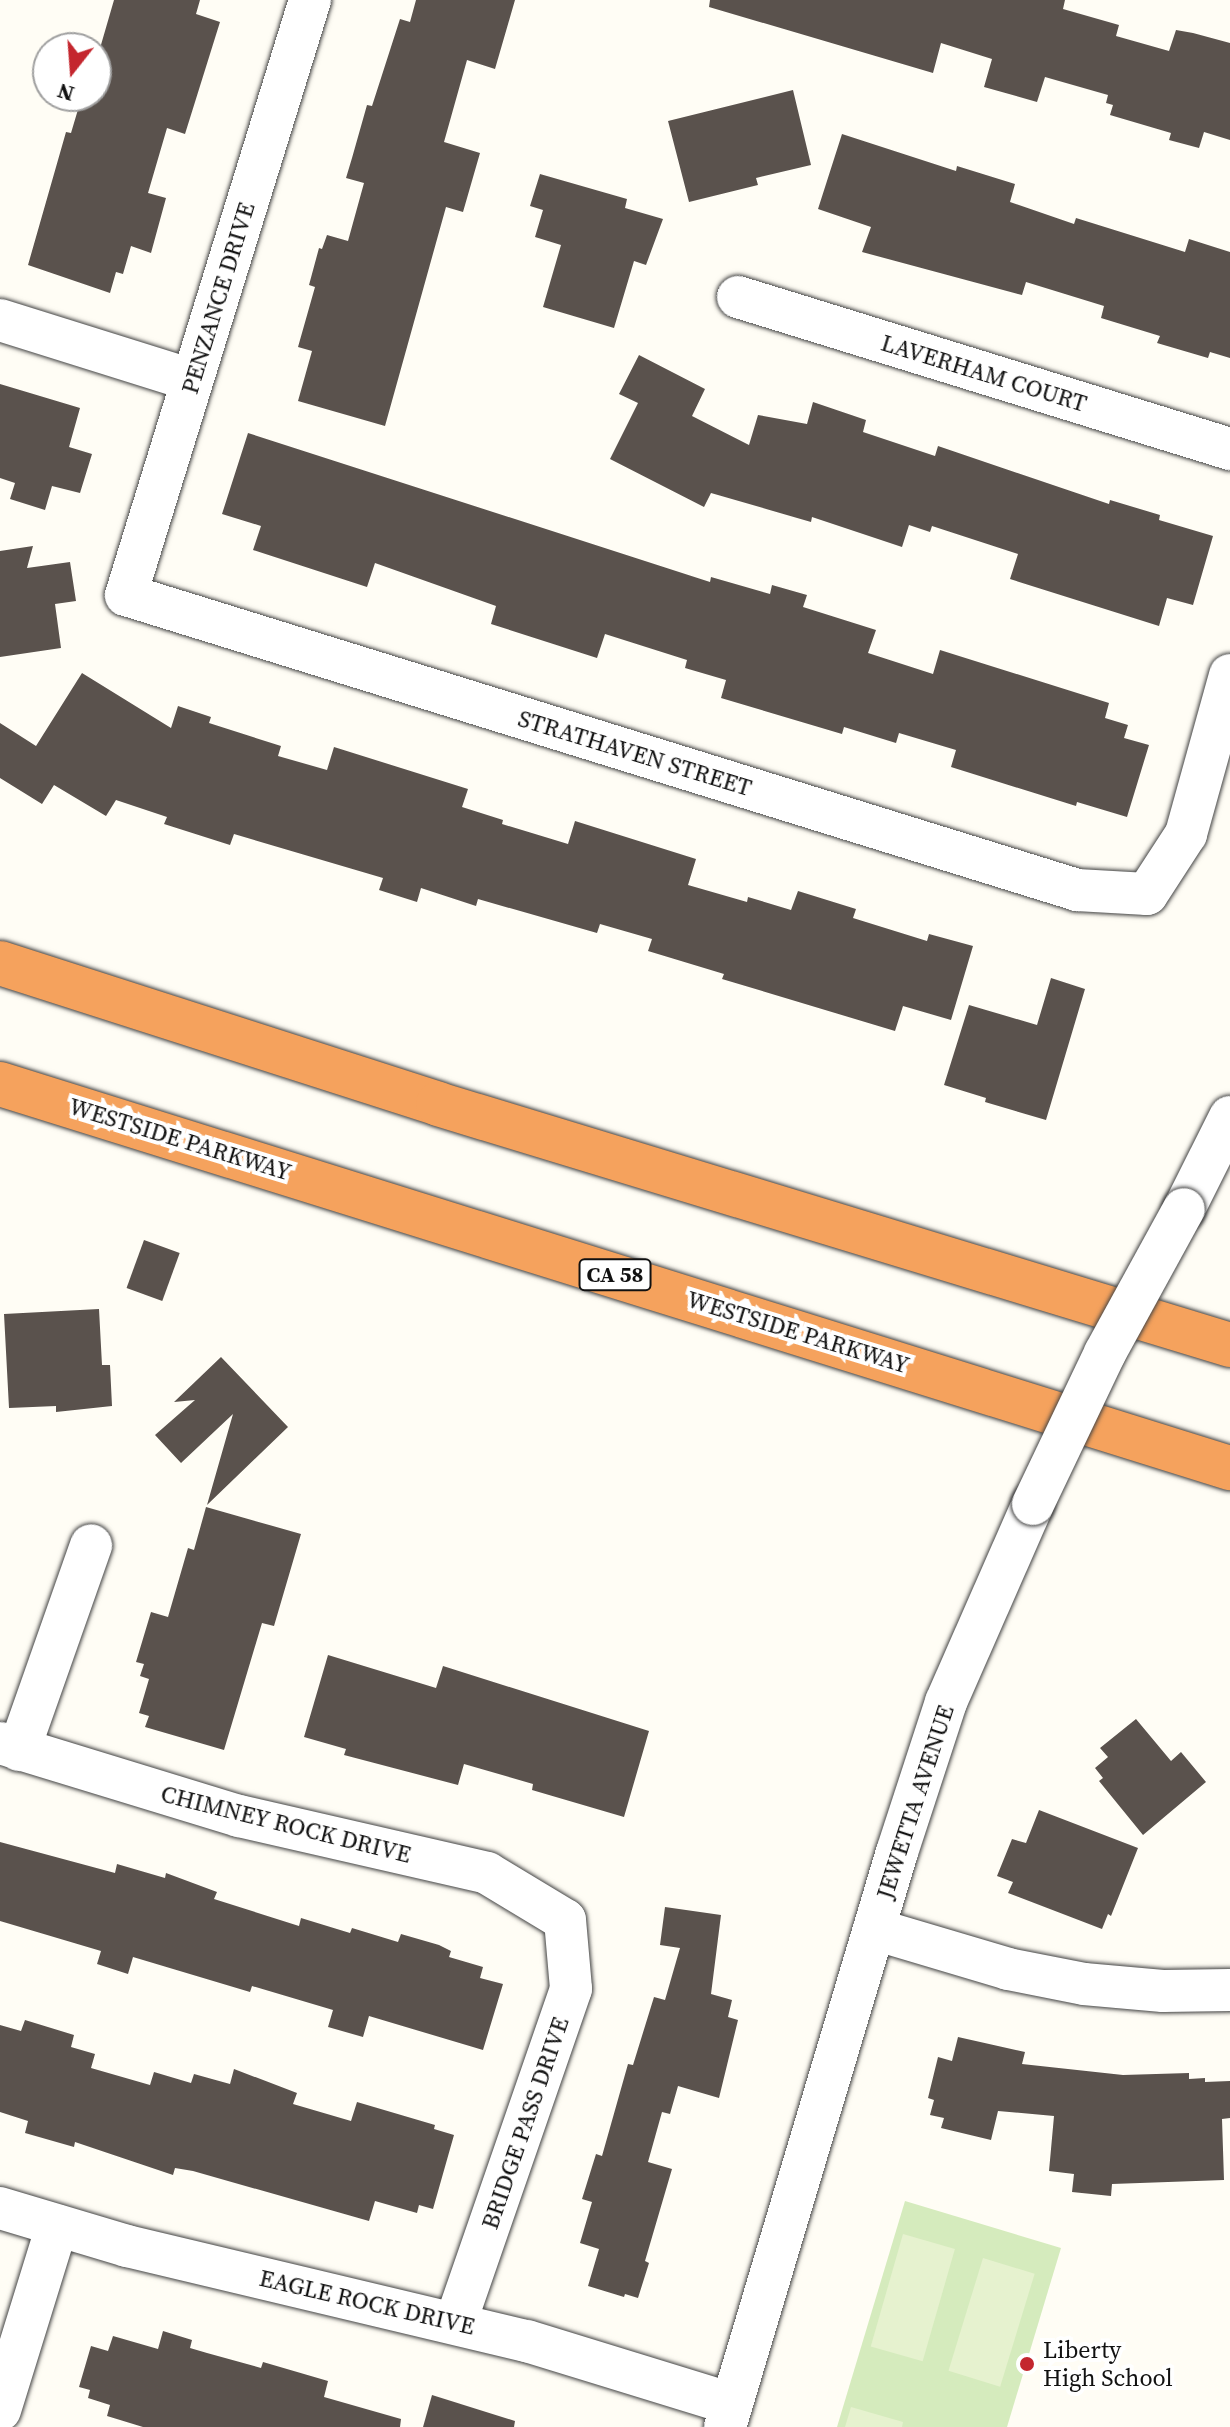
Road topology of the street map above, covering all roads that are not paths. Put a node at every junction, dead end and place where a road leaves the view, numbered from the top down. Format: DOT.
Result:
graph roads {
  1 [pos="310,0"];
  2 [pos="738,297"];
  3 [pos="0,320"];
  4 [pos="192,380"];
  5 [pos="1230,449"];
  6 [pos="126,595"];
  7 [pos="1230,675"];
  8 [pos="0,963"];
  9 [pos="0,1084"];
  10 [pos="1230,1117"];
  11 [pos="1230,1153"];
  12 [pos="1184,1209"];
  13 [pos="1230,1345"];
  14 [pos="1230,1468"];
  15 [pos="91,1545"];
  16 [pos="10,1746"];
  17 [pos="565,1920"];
  18 [pos="874,1929"];
  19 [pos="1230,1990"];
  20 [pos="0,2208"];
  21 [pos="57,2226"];
  22 [pos="456,2322"];
  23 [pos="0,2410"];
  24 [pos="728,2415"];
  1 -- 4 [label="street, PENZANCE DRIVE"];
  2 -- 5 [label="street, LAVERHAM COURT"];
  3 -- 4 [label="street"];
  4 -- 6 [label="street, PENZANCE DRIVE"];
  6 -- 7 [label="street, STRATHAVEN STREET"];
  8 -- 13 [label="highway"];
  9 -- 14 [label="highway, WESTSIDE PARKWAY / CA 58"];
  10 -- 12 [label="street, JEWETTA AVENUE"];
  11 -- 12 [label="street, JEWETTA AVENUE"];
  12 -- 18 [label="street, JEWETTA AVENUE, bridge"];
  15 -- 16 [label="street"];
  16 -- 17 [label="street, CHIMNEY ROCK DRIVE"];
  17 -- 22 [label="street, BRIDGE PASS DRIVE"];
  18 -- 19 [label="street"];
  18 -- 24 [label="street, JEWETTA AVENUE"];
  20 -- 21 [label="street, EAGLE ROCK DRIVE"];
  21 -- 22 [label="street, EAGLE ROCK DRIVE"];
  21 -- 23 [label="street"];
  22 -- 24 [label="street, EAGLE ROCK DRIVE"];
}
